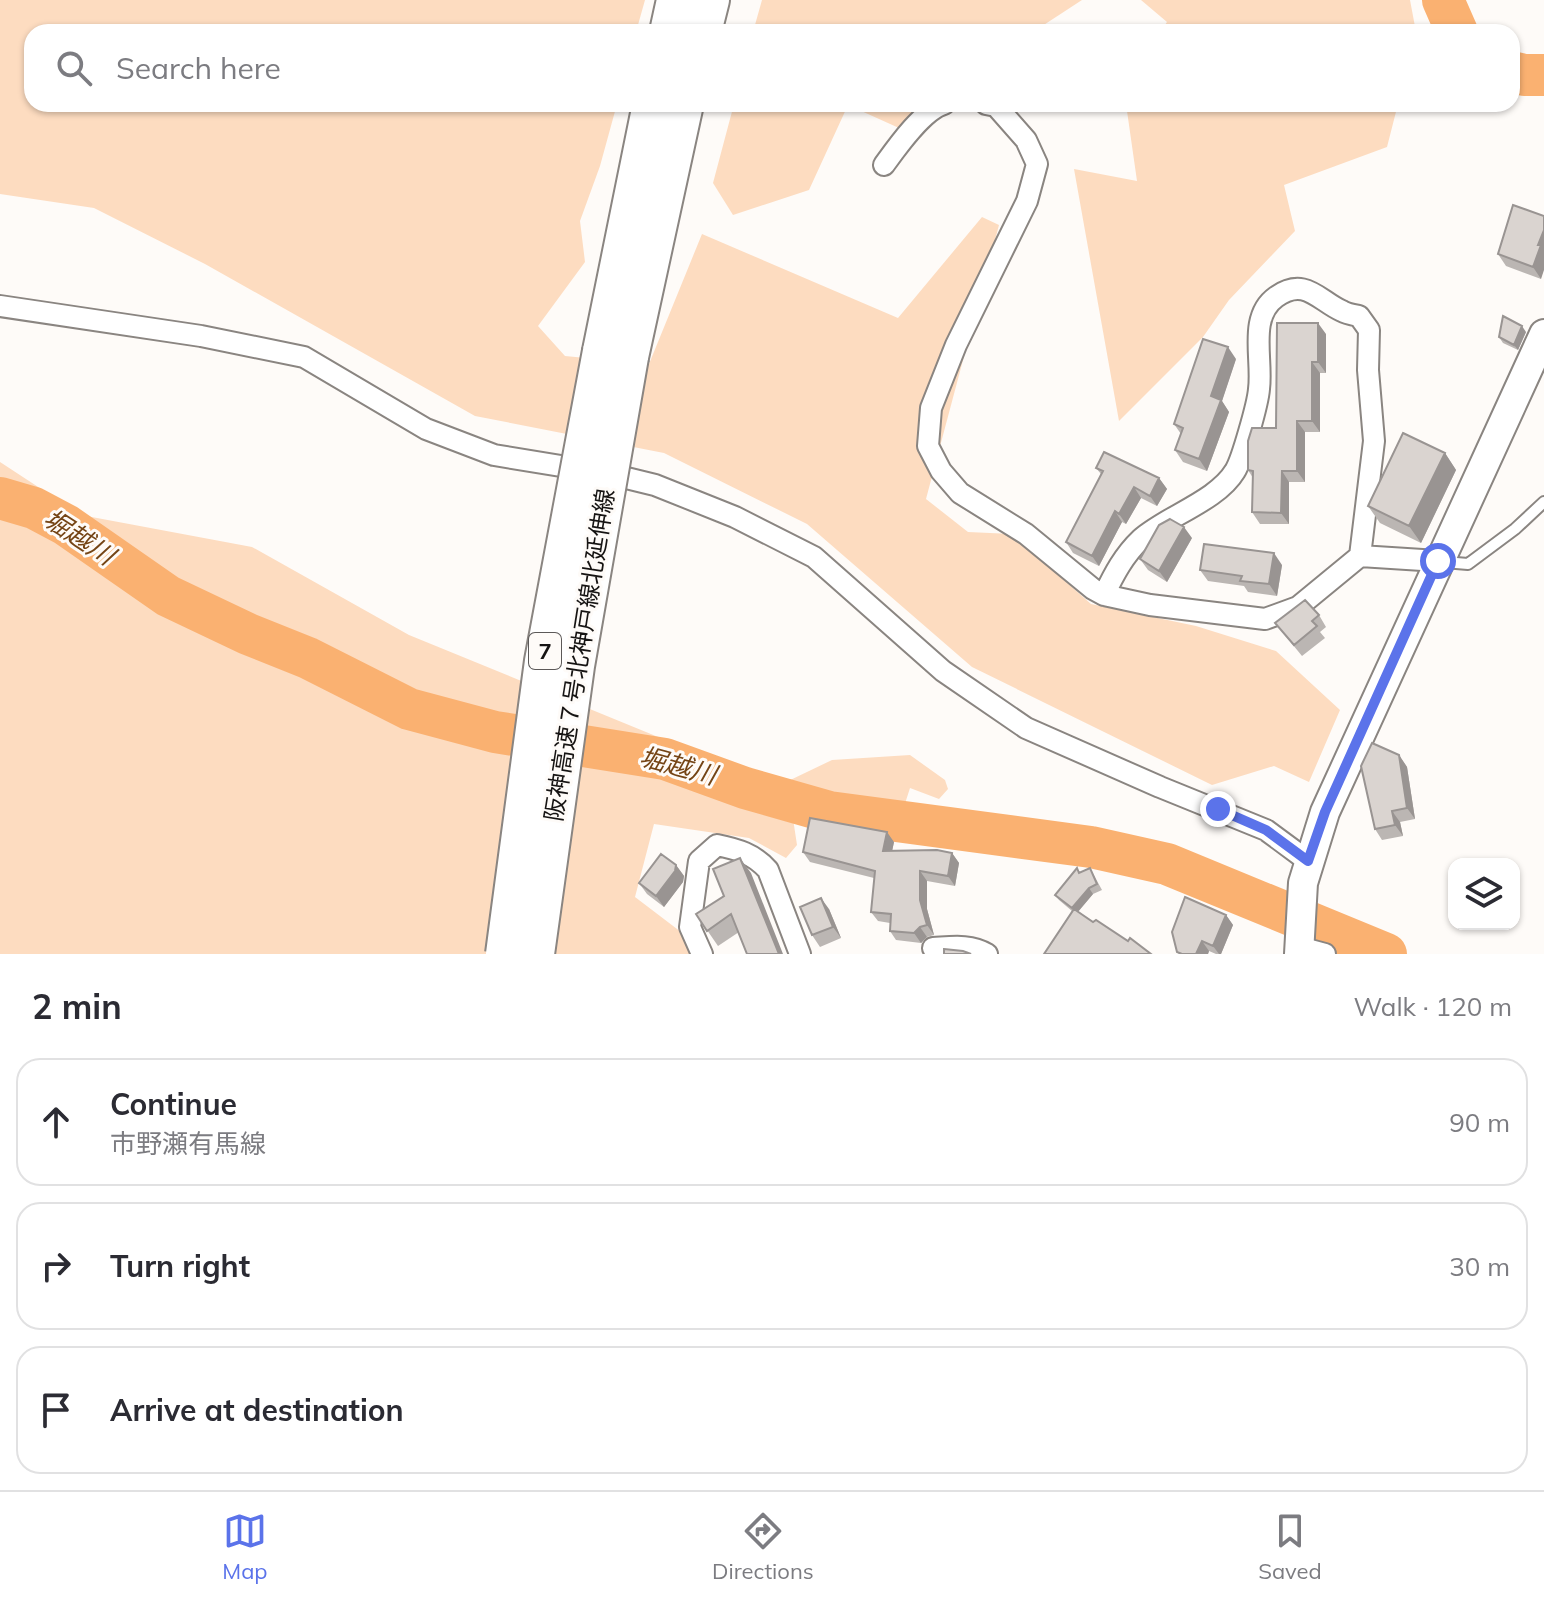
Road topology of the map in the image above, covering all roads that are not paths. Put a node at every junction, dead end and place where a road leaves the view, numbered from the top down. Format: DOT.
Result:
graph roads {
  1 [pos="675,0"];
  2 [pos="711,0"];
  3 [pos="670,24"];
  4 [pos="705,24"];
  5 [pos="650,112"];
  6 [pos="683,112"];
  7 [pos="929,112"];
  8 [pos="1001,112"];
  9 [pos="884,165"];
  10 [pos="0,306"];
  11 [pos="1544,334"];
  12 [pos="615,354"];
  13 [pos="1544,502"];
  14 [pos="1360,556"];
  15 [pos="1438,561"];
  16 [pos="1104,595"];
  17 [pos="1308,861"];
  18 [pos="1305,938"];
  19 [pos="933,948"];
  20 [pos="504,954"];
  21 [pos="536,954"];
  22 [pos="702,954"];
  23 [pos="800,954"];
  24 [pos="987,954"];
  1 -- 3 [label="highway"];
  2 -- 4 [label="highway"];
  5 -- 12 [label="highway, 7"];
  6 -- 12 [label="highway, 7"];
  7 -- 9 [label="street"];
  8 -- 16 [label="street"];
  10 -- 17 [label="street"];
  11 -- 15 [label="main road"];
  12 -- 20 [label="highway, 阪神高速７号北神戸線北延伸線 / 7, bridge"];
  12 -- 21 [label="highway, 阪神高速７号北神戸線北延伸線 / 7, bridge"];
  13 -- 15 [label="lane"];
  14 -- 15 [label="street"];
  14 -- 16 [label="street"];
  14 -- 16 [label="street"];
  15 -- 17 [label="main road"];
  17 -- 18 [label="main road"];
  19 -- 24 [label="street"];
  22 -- 23 [label="street"];
}
